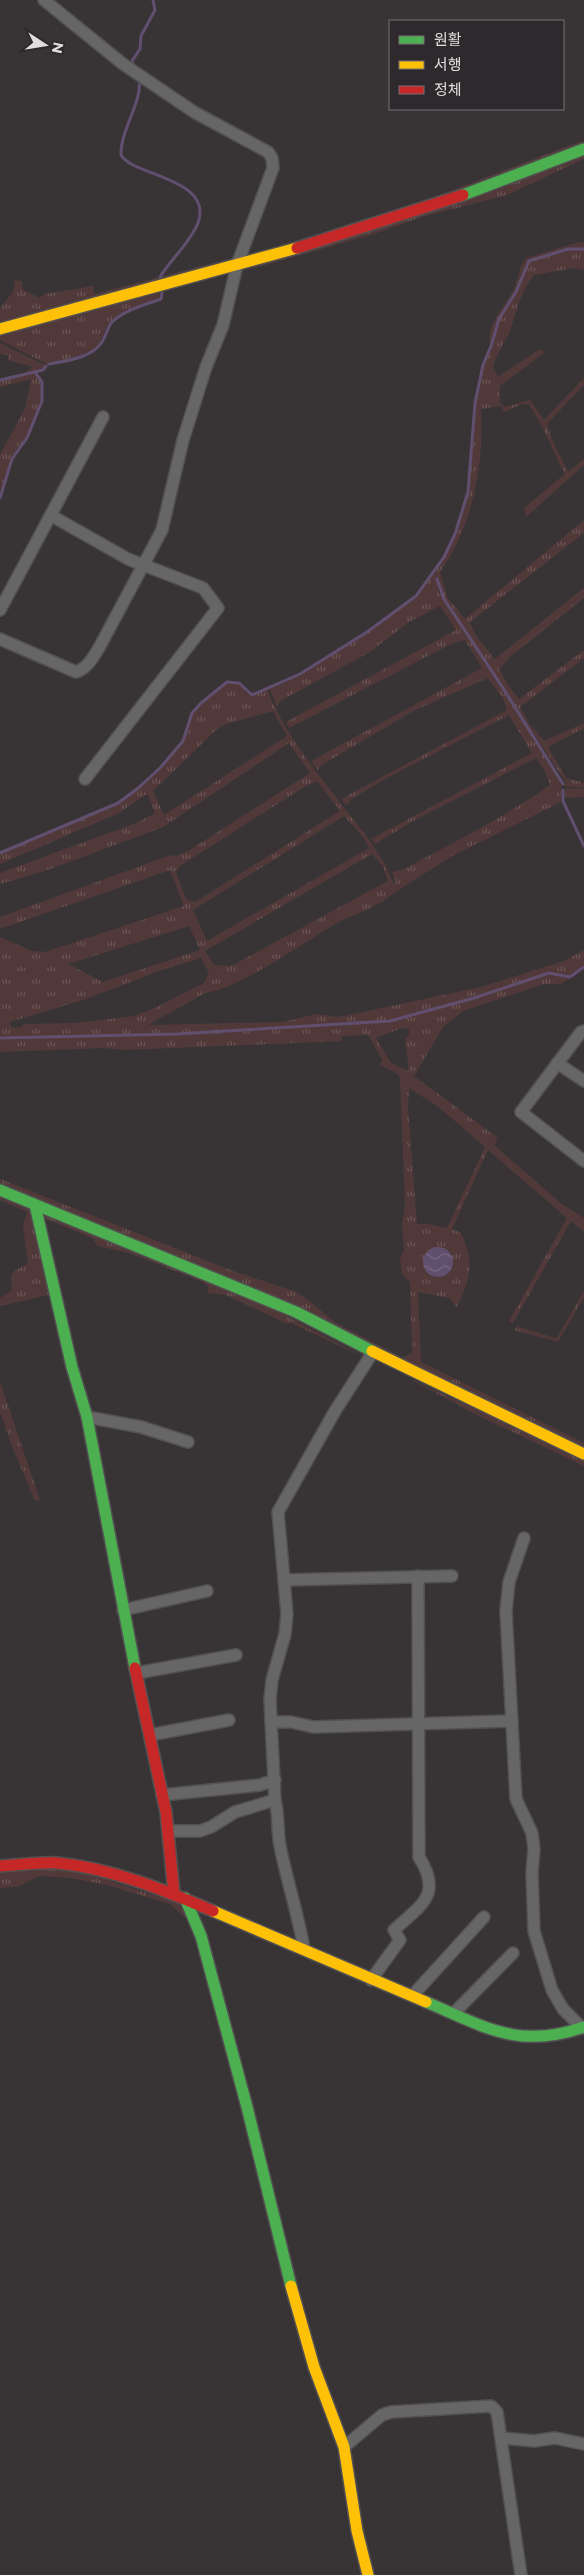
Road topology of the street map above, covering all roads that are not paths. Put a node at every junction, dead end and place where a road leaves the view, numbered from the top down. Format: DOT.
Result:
graph roads {
  1 [pos="44,0"];
  2 [pos="584,149"];
  3 [pos="237,265"];
  4 [pos="0,329"];
  5 [pos="104,417"];
  6 [pos="52,516"];
  7 [pos="144,564"];
  8 [pos="0,610"];
  9 [pos="0,639"];
  10 [pos="85,779"];
  11 [pos="584,1031"];
  12 [pos="557,1063"];
  13 [pos="584,1081"];
  14 [pos="584,1161"];
  15 [pos="0,1190"];
  16 [pos="35,1205"];
  17 [pos="373,1352"];
  18 [pos="87,1417"];
  19 [pos="188,1442"];
  20 [pos="584,1454"];
  21 [pos="524,1538"];
  22 [pos="418,1576"];
  23 [pos="452,1576"];
  24 [pos="284,1580"];
  25 [pos="207,1590"];
  26 [pos="123,1610"];
  27 [pos="236,1655"];
  28 [pos="137,1673"];
  29 [pos="229,1720"];
  30 [pos="512,1721"];
  31 [pos="271,1722"];
  32 [pos="418,1724"];
  33 [pos="150,1734"];
  34 [pos="274,1780"];
  35 [pos="162,1795"];
  36 [pos="276,1800"];
  37 [pos="169,1831"];
  38 [pos="0,1866"];
  39 [pos="179,1896"];
  40 [pos="484,1917"];
  41 [pos="304,1949"];
  42 [pos="513,1953"];
  43 [pos="371,1980"];
  44 [pos="412,1996"];
  45 [pos="454,2013"];
  46 [pos="583,2028"];
  47 [pos="502,2438"];
  48 [pos="584,2444"];
  49 [pos="344,2446"];
  50 [pos="368,2575"];
  51 [pos="521,2575"];
  1 -- 3 [label="street"];
  2 -- 3 [label="street"];
  3 -- 4 [label="street"];
  3 -- 7 [label="street"];
  5 -- 6 [label="street"];
  6 -- 7 [label="street"];
  6 -- 8 [label="street"];
  7 -- 9 [label="street"];
  7 -- 10 [label="street"];
  11 -- 12 [label="street"];
  12 -- 13 [label="street"];
  12 -- 14 [label="street"];
  15 -- 16 [label="street"];
  16 -- 17 [label="street"];
  16 -- 18 [label="street"];
  17 -- 20 [label="street"];
  17 -- 24 [label="street"];
  18 -- 19 [label="street"];
  18 -- 26 [label="street"];
  21 -- 30 [label="street"];
  22 -- 23 [label="street"];
  22 -- 24 [label="street"];
  22 -- 32 [label="street"];
  24 -- 31 [label="street"];
  25 -- 26 [label="street"];
  26 -- 28 [label="street"];
  27 -- 28 [label="street"];
  28 -- 33 [label="street"];
  29 -- 33 [label="street"];
  30 -- 32 [label="street"];
  30 -- 46 [label="street"];
  31 -- 32 [label="street"];
  31 -- 34 [label="street"];
  32 -- 43 [label="street"];
  33 -- 35 [label="street"];
  34 -- 35 [label="street"];
  34 -- 36 [label="street"];
  35 -- 37 [label="street"];
  36 -- 37 [label="street"];
  36 -- 41 [label="street"];
  37 -- 39 [label="street"];
  38 -- 39 [label="street"];
  39 -- 41 [label="street"];
  39 -- 49 [label="street"];
  40 -- 44 [label="street"];
  41 -- 43 [label="street"];
  42 -- 45 [label="street"];
  43 -- 44 [label="street"];
  44 -- 45 [label="street"];
  45 -- 46 [label="street"];
  47 -- 48 [label="street"];
  47 -- 49 [label="street"];
  47 -- 51 [label="street"];
  49 -- 50 [label="street"];
}
